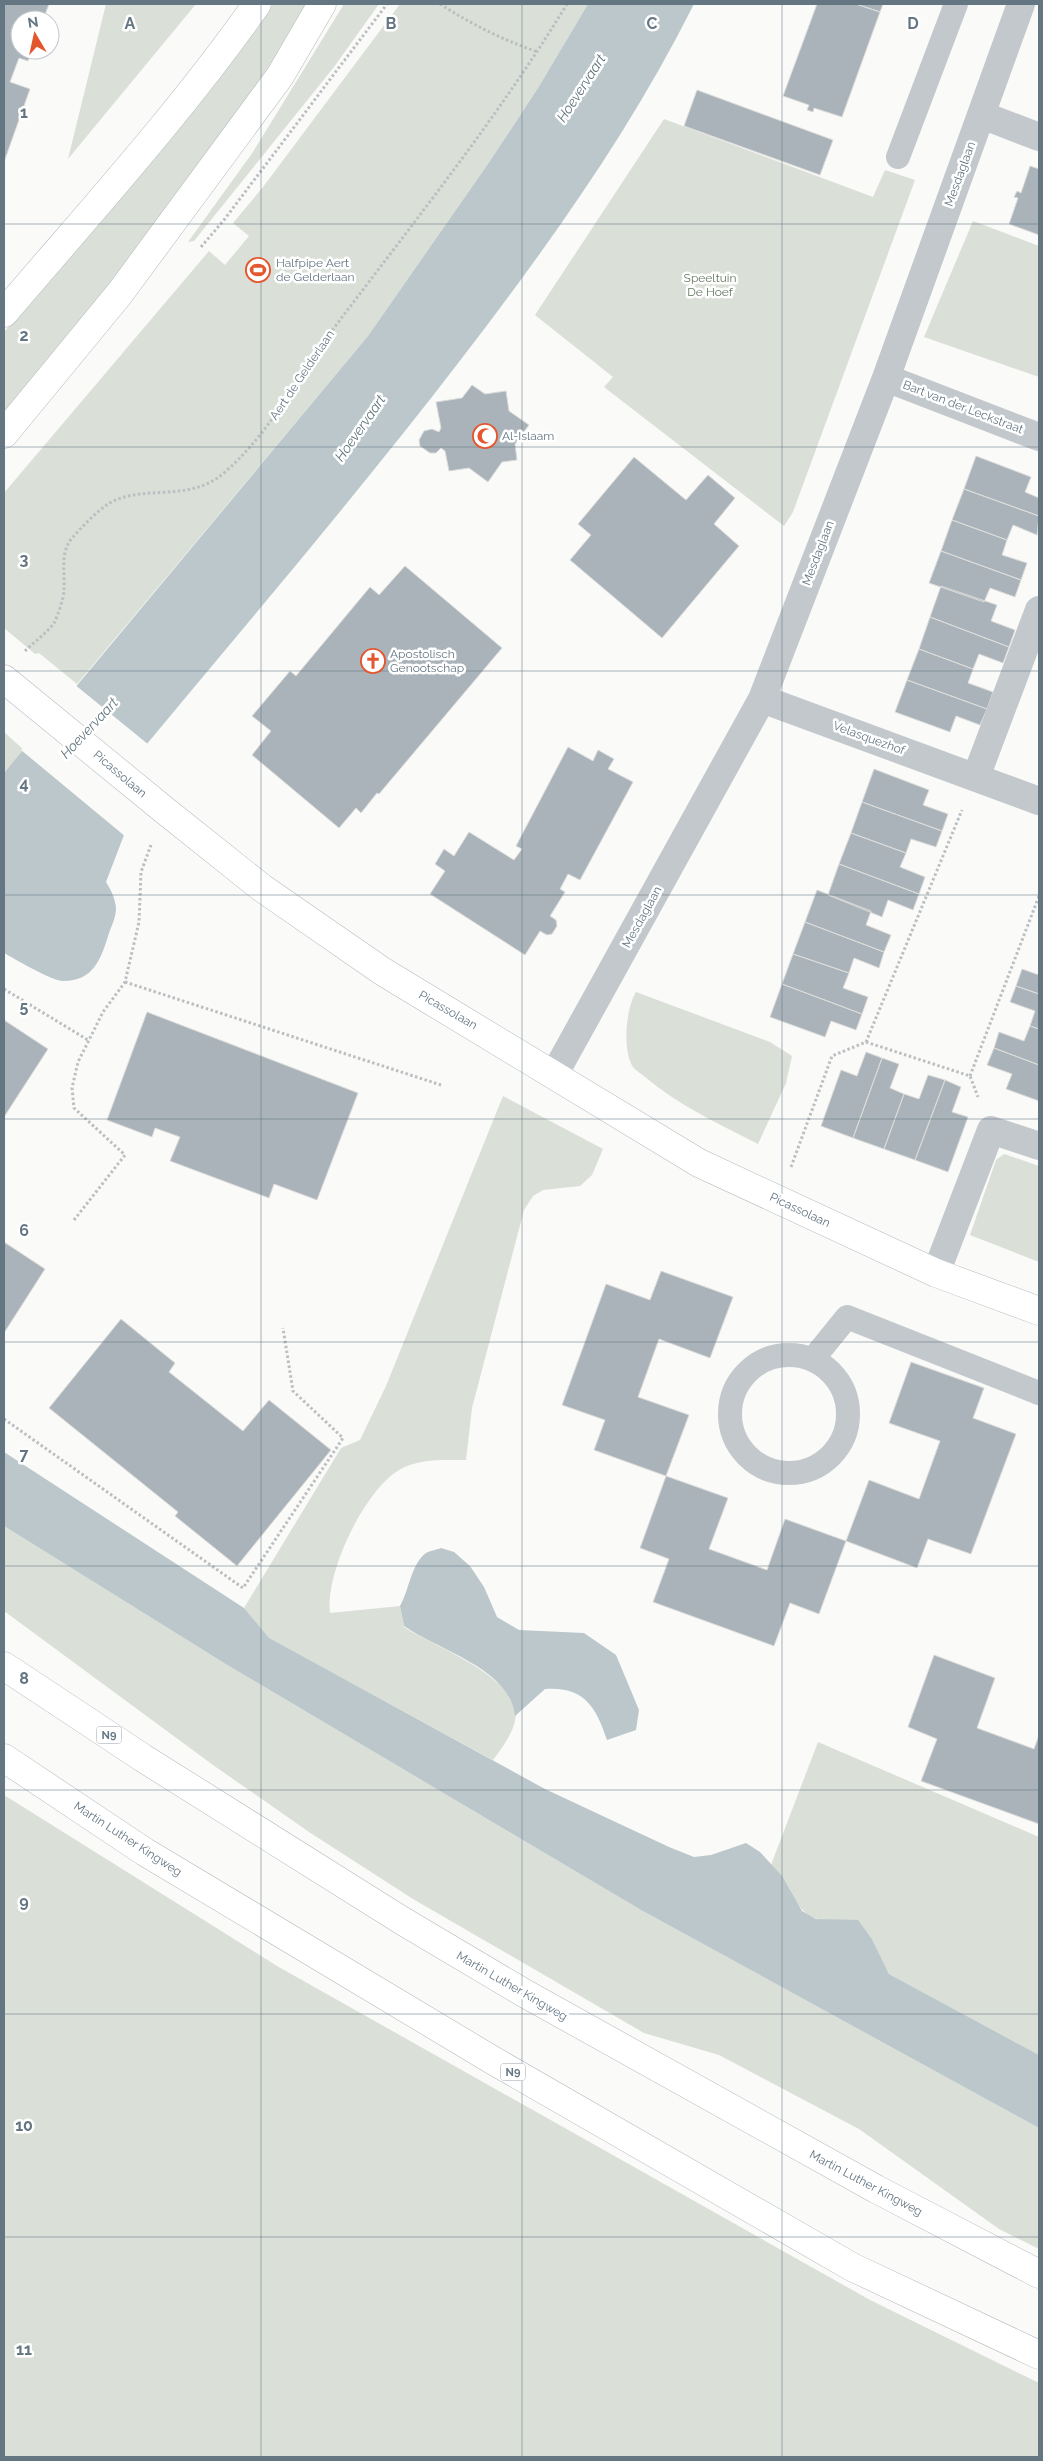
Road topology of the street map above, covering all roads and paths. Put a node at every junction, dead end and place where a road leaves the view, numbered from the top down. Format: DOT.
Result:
graph roads {
  1 [pos="257,4"];
  2 [pos="322,4"];
  3 [pos="440,4"];
  4 [pos="567,4"];
  5 [pos="956,4"];
  6 [pos="1021,4"];
  7 [pos="538,52"];
  8 [pos="982,115"];
  9 [pos="1039,136"];
  10 [pos="898,157"];
  11 [pos="4,313"];
  12 [pos="886,378"];
  13 [pos="4,434"];
  14 [pos="1039,437"];
  15 [pos="1039,610"];
  16 [pos="22,654"];
  17 [pos="7,681"];
  18 [pos="762,699"];
  19 [pos="976,777"];
  20 [pos="1039,801"];
  21 [pos="162,809"];
  22 [pos="1039,896"];
  23 [pos="125,982"];
  24 [pos="4,989"];
  25 [pos="88,1040"];
  26 [pos="866,1042"];
  27 [pos="554,1075"];
  28 [pos="970,1076"];
  29 [pos="441,1085"];
  30 [pos="991,1130"];
  31 [pos="1039,1146"];
  32 [pos="778,1200"];
  33 [pos="74,1220"];
  34 [pos="936,1273"];
  35 [pos="1039,1311"];
  36 [pos="283,1328"];
  37 [pos="813,1359"];
  38 [pos="1039,1393"];
  39 [pos="4,1419"];
  40 [pos="4,1666"];
  41 [pos="4,1758"];
  42 [pos="1039,2274"];
  43 [pos="1039,2355"];
  1 -- 11 [label="main road"];
  2 -- 13 [label="main road"];
  3 -- 7 [label="path"];
  4 -- 7 [label="path, Aert de Gelderlaan"];
  5 -- 10 [label="lane"];
  6 -- 8 [label="street, Mesdaglaan"];
  7 -- 16 [label="path, Aert de Gelderlaan"];
  8 -- 9 [label="street"];
  8 -- 12 [label="street, Mesdaglaan"];
  12 -- 14 [label="street, Bart van der Leckstraat"];
  12 -- 18 [label="street, Mesdaglaan"];
  15 -- 19 [label="street"];
  17 -- 21 [label="main road, Picassolaan"];
  18 -- 19 [label="street, Velasquezhof"];
  18 -- 27 [label="street, Mesdaglaan"];
  19 -- 20 [label="street, Velasquezhof"];
  19 -- 26 [label="path"];
  21 -- 23 [label="path"];
  21 -- 27 [label="main road, Picassolaan"];
  22 -- 28 [label="path"];
  23 -- 25 [label="path"];
  23 -- 29 [label="path"];
  24 -- 25 [label="path"];
  25 -- 33 [label="path"];
  26 -- 28 [label="path"];
  26 -- 32 [label="path"];
  27 -- 32 [label="main road, Picassolaan"];
  28 -- 30 [label="path"];
  30 -- 31 [label="street"];
  30 -- 34 [label="street"];
  32 -- 34 [label="main road, Picassolaan"];
  34 -- 35 [label="main road, Picassolaan"];
  36 -- 39 [label="path"];
  37 -- 37 [label="lane"];
  37 -- 38 [label="lane"];
  40 -- 42 [label="main road, Martin Luther Kingweg / N9"];
  41 -- 43 [label="main road, Martin Luther Kingweg / N9"];
}
